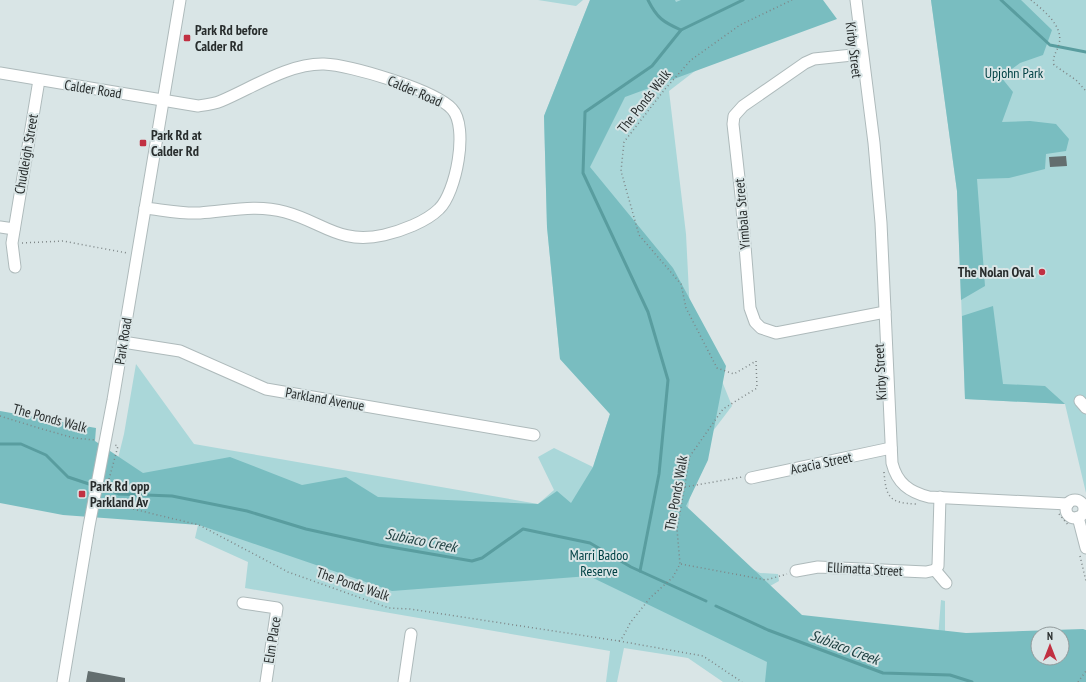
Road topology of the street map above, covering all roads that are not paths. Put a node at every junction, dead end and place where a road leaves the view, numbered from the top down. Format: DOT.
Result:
graph roads {
  1 [pos="180,0"];
  2 [pos="856,0"];
  3 [pos="862,54"];
  4 [pos="0,74"];
  5 [pos="39,80"];
  6 [pos="162,101"];
  7 [pos="145,208"];
  8 [pos="0,227"];
  9 [pos="14,229"];
  10 [pos="15,267"];
  11 [pos="885,312"];
  12 [pos="123,342"];
  13 [pos="534,435"];
  14 [pos="891,448"];
  15 [pos="751,478"];
  16 [pos="940,497"];
  17 [pos="1068,504"];
  18 [pos="1084,505"];
  19 [pos="1078,517"];
  20 [pos="1082,550"];
  21 [pos="935,570"];
  22 [pos="796,571"];
  23 [pos="946,583"];
  24 [pos="243,603"];
  25 [pos="411,634"];
  26 [pos="63,682"];
  27 [pos="266,682"];
  28 [pos="404,682"];
  1 -- 6 [label="street, Park Road"];
  2 -- 3 [label="street, Kirby Street"];
  3 -- 11 [label="street, Kirby Street"];
  3 -- 11 [label="street, Yimbala Street"];
  4 -- 5 [label="street, Calder Road"];
  5 -- 6 [label="street, Calder Road"];
  5 -- 9 [label="street, Chudleigh Street"];
  6 -- 7 [label="street, Park Road"];
  6 -- 7 [label="street, Calder Road"];
  7 -- 12 [label="street, Park Road"];
  8 -- 9 [label="street"];
  9 -- 10 [label="street, Chudleigh Street"];
  11 -- 14 [label="street, Kirby Street"];
  12 -- 13 [label="street, Parkland Avenue"];
  12 -- 26 [label="street, Park Road"];
  14 -- 15 [label="street, Acacia Street"];
  14 -- 16 [label="street, Kirby Street"];
  16 -- 17 [label="street, Kirby Street"];
  16 -- 21 [label="street"];
  17 -- 18 [label="street, Kirby Street"];
  17 -- 19 [label="street"];
  18 -- 19 [label="street, Kirby Street"];
  19 -- 20 [label="street"];
  21 -- 22 [label="street, Ellimatta Street"];
  21 -- 23 [label="street"];
  24 -- 27 [label="street, Elm Place"];
  25 -- 28 [label="street"];
}
